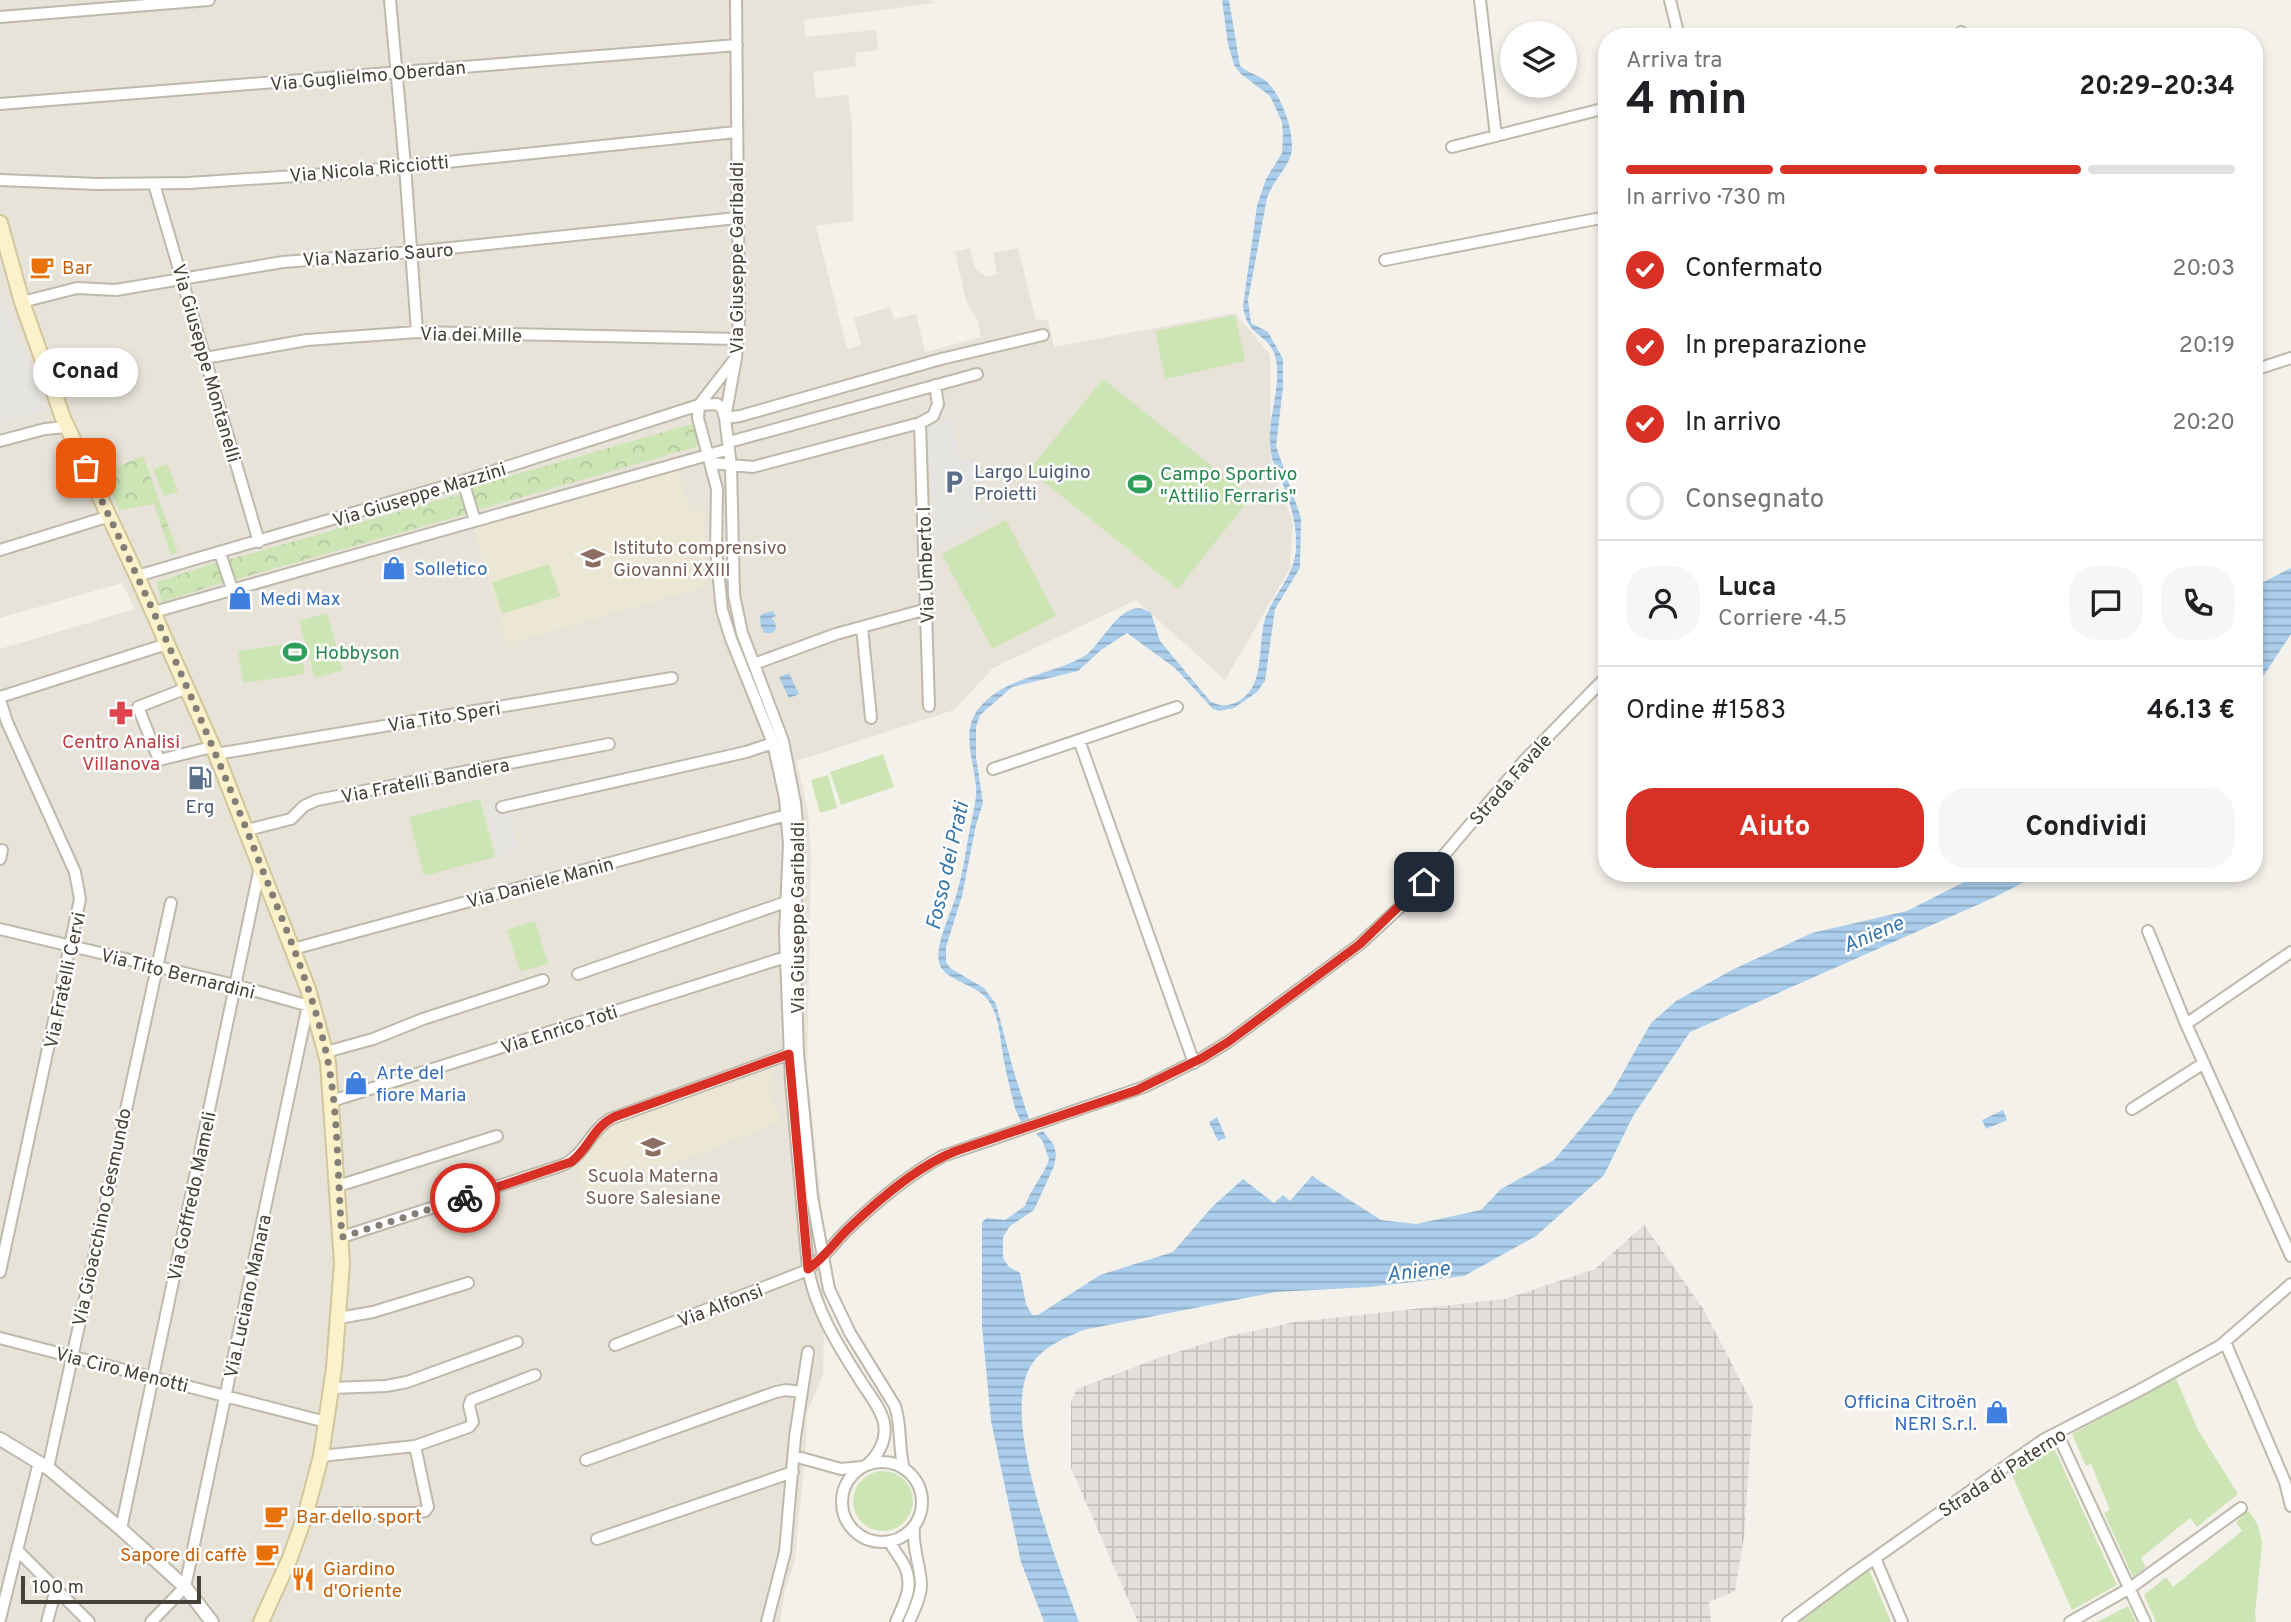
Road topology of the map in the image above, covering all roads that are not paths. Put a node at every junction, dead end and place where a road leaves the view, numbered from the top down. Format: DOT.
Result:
graph roads {
  1 [pos="209,0"];
  2 [pos="390,0"];
  3 [pos="736,0"];
  4 [pos="1480,0"];
  5 [pos="1670,0"];
  6 [pos="0,17"];
  7 [pos="1677,28"];
  8 [pos="737,45"];
  9 [pos="396,72"];
  10 [pos="0,104"];
  11 [pos="1598,110"];
  12 [pos="736,132"];
  13 [pos="1496,136"];
  14 [pos="1452,147"];
  15 [pos="405,166"];
  16 [pos="0,180"];
  17 [pos="154,184"];
  18 [pos="737,218"];
  19 [pos="1598,220"];
  20 [pos="0,223"];
  21 [pos="412,252"];
  22 [pos="1385,260"];
  23 [pos="182,279"];
  24 [pos="22,302"];
  25 [pos="417,332"];
  26 [pos="1043,335"];
  27 [pos="738,340"];
  28 [pos="205,358"];
  29 [pos="736,358"];
  30 [pos="2291,358"];
  31 [pos="2263,367"];
  32 [pos="977,374"];
  33 [pos="935,385"];
  34 [pos="699,405"];
  35 [pos="725,418"];
  36 [pos="920,424"];
  37 [pos="67,427"];
  38 [pos="0,441"];
  39 [pos="729,446"];
  40 [pos="710,458"];
  41 [pos="731,466"];
  42 [pos="463,481"];
  43 [pos="110,516"];
  44 [pos="475,521"];
  45 [pos="259,542"];
  46 [pos="0,550"];
  47 [pos="220,553"];
  48 [pos="137,576"];
  49 [pos="232,589"];
  50 [pos="927,609"];
  51 [pos="154,612"];
  52 [pos="862,627"];
  53 [pos="167,644"];
  54 [pos="754,664"];
  55 [pos="672,678"];
  56 [pos="1598,685"];
  57 [pos="187,688"];
  58 [pos="0,698"];
  59 [pos="929,706"];
  60 [pos="1177,707"];
  61 [pos="871,719"];
  62 [pos="1079,740"];
  63 [pos="773,743"];
  64 [pos="609,744"];
  65 [pos="214,750"];
  66 [pos="993,769"];
  67 [pos="502,807"];
  68 [pos="787,815"];
  69 [pos="247,830"];
  70 [pos="260,864"];
  71 [pos="786,902"];
  72 [pos="171,903"];
  73 [pos="0,929"];
  74 [pos="2148,931"];
  75 [pos="72,947"];
  76 [pos="293,949"];
  77 [pos="2291,952"];
  78 [pos="786,957"];
  79 [pos="155,967"];
  80 [pos="578,974"];
  81 [pos="543,980"];
  82 [pos="235,985"];
  83 [pos="311,1007"];
  84 [pos="2186,1024"];
  85 [pos="326,1052"];
  86 [pos="789,1054"];
  87 [pos="1194,1063"];
  88 [pos="2204,1063"];
  89 [pos="332,1101"];
  90 [pos="2132,1109"];
  91 [pos="497,1136"];
  92 [pos="338,1186"];
  93 [pos="342,1237"];
  94 [pos="2291,1256"];
  95 [pos="822,1258"];
  96 [pos="808,1269"];
  97 [pos="0,1272"];
  98 [pos="468,1283"];
  99 [pos="2291,1284"];
  100 [pos="339,1318"];
  101 [pos="0,1338"];
  102 [pos="517,1342"];
  103 [pos="2225,1342"];
  104 [pos="615,1345"];
  105 [pos="808,1352"];
  106 [pos="71,1356"];
  107 [pos="535,1375"];
  108 [pos="153,1377"];
  109 [pos="331,1388"];
  110 [pos="801,1392"];
  111 [pos="226,1396"];
  112 [pos="326,1422"];
  113 [pos="2057,1433"];
  114 [pos="0,1438"];
  115 [pos="415,1446"];
  116 [pos="321,1456"];
  117 [pos="794,1456"];
  118 [pos="586,1460"];
  119 [pos="43,1465"];
  120 [pos="865,1466"];
  121 [pos="835,1468"];
  122 [pos="904,1469"];
  123 [pos="793,1472"];
  124 [pos="843,1489"];
  125 [pos="2291,1506"];
  126 [pos="2241,1508"];
  127 [pos="306,1513"];
  128 [pos="914,1527"];
  129 [pos="121,1529"];
  130 [pos="597,1539"];
  131 [pos="890,1542"];
  132 [pos="17,1550"];
  133 [pos="1875,1558"];
  134 [pos="186,1587"];
  135 [pos="2130,1588"];
  136 [pos="56,1589"];
  137 [pos="0,1619"];
  138 [pos="47,1622"];
  139 [pos="89,1622"];
  140 [pos="151,1622"];
  141 [pos="212,1622"];
  142 [pos="261,1622"];
  143 [pos="767,1622"];
  144 [pos="896,1622"];
  145 [pos="909,1622"];
  146 [pos="1788,1622"];
  147 [pos="1902,1622"];
  148 [pos="2070,1622"];
  149 [pos="2145,1622"];
  1 -- 6 [label="street"];
  2 -- 9 [label="street"];
  3 -- 8 [label="street, Via Giuseppe Garibaldi"];
  4 -- 13 [label="street"];
  5 -- 7 [label="street"];
  8 -- 9 [label="street, Via Guglielmo Oberdan"];
  8 -- 12 [label="street, Via Giuseppe Garibaldi"];
  9 -- 10 [label="street, Via Guglielmo Oberdan"];
  9 -- 15 [label="street"];
  11 -- 13 [label="street"];
  12 -- 15 [label="street, Via Nicola Ricciotti"];
  12 -- 18 [label="street, Via Giuseppe Garibaldi"];
  13 -- 14 [label="street"];
  15 -- 17 [label="street, Via Nicola Ricciotti"];
  15 -- 21 [label="street"];
  16 -- 17 [label="street, Via Nicola Ricciotti"];
  17 -- 23 [label="street, Via Giuseppe Montanelli"];
  18 -- 21 [label="street, Via Nazario Sauro"];
  18 -- 27 [label="street, Via Giuseppe Garibaldi"];
  19 -- 22 [label="street"];
  20 -- 24 [label="main road"];
  21 -- 23 [label="street, Via Nazario Sauro"];
  21 -- 25 [label="street"];
  23 -- 24 [label="street, Via Nazario Sauro"];
  23 -- 28 [label="street, Via Giuseppe Montanelli"];
  24 -- 37 [label="main road"];
  25 -- 27 [label="street, Via dei Mille"];
  25 -- 28 [label="street, Via dei Mille"];
  26 -- 35 [label="street"];
  27 -- 29 [label="street, Via Giuseppe Garibaldi"];
  28 -- 45 [label="street, Via Giuseppe Montanelli"];
  29 -- 34 [label="street"];
  29 -- 35 [label="street, Via Giuseppe Garibaldi"];
  30 -- 31 [label="street"];
  32 -- 33 [label="street"];
  33 -- 36 [label="street"];
  33 -- 39 [label="street"];
  34 -- 35 [label="street"];
  34 -- 40 [label="street"];
  34 -- 42 [label="street, Via Giuseppe Mazzini"];
  35 -- 39 [label="street, Via Giuseppe Garibaldi"];
  36 -- 41 [label="street"];
  36 -- 50 [label="street, Via Umberto I"];
  37 -- 38 [label="street"];
  37 -- 43 [label="main road"];
  39 -- 40 [label="street, Via Giuseppe Mazzini"];
  39 -- 41 [label="street, Via Giuseppe Garibaldi"];
  40 -- 41 [label="street"];
  40 -- 44 [label="street, Via Giuseppe Mazzini"];
  40 -- 63 [label="street, Via Giuseppe Garibaldi"];
  41 -- 54 [label="street, Via Giuseppe Garibaldi"];
  42 -- 44 [label="street"];
  42 -- 45 [label="street, Via Giuseppe Mazzini"];
  43 -- 46 [label="street"];
  43 -- 48 [label="main road"];
  44 -- 49 [label="street, Via Giuseppe Mazzini"];
  45 -- 47 [label="street, Via Giuseppe Mazzini"];
  47 -- 48 [label="street, Via Giuseppe Mazzini"];
  47 -- 49 [label="street"];
  48 -- 51 [label="main road"];
  49 -- 51 [label="street, Via Giuseppe Mazzini"];
  50 -- 52 [label="street"];
  50 -- 59 [label="street, Via Umberto I"];
  51 -- 53 [label="main road"];
  52 -- 54 [label="street"];
  52 -- 61 [label="street"];
  53 -- 57 [label="main road"];
  53 -- 58 [label="street"];
  54 -- 95 [label="street, Via Giuseppe Garibaldi"];
  55 -- 65 [label="street, Via Tito Speri"];
  56 -- 87 [label="street, Strada Favale"];
  57 -- 65 [label="main road"];
  57 -- 65 [label="street, Via Tito Speri"];
  58 -- 75 [label="street, Via Fratelli Cervi"];
  60 -- 62 [label="street"];
  62 -- 66 [label="street"];
  62 -- 87 [label="street"];
  63 -- 67 [label="street"];
  63 -- 68 [label="street, Via Giuseppe Garibaldi"];
  64 -- 69 [label="street, Via Fratelli Bandiera"];
  65 -- 69 [label="main road"];
  68 -- 71 [label="street, Via Giuseppe Garibaldi"];
  68 -- 76 [label="street, Via Daniele Manin"];
  69 -- 70 [label="main road"];
  70 -- 76 [label="main road"];
  70 -- 82 [label="street, Via Goffredo Mameli"];
  71 -- 78 [label="street, Via Giuseppe Garibaldi"];
  71 -- 80 [label="street"];
  72 -- 79 [label="street, Via Gioacchino Gesmundo"];
  73 -- 75 [label="street, Via Tito Bernardini"];
  74 -- 84 [label="street"];
  75 -- 79 [label="street, Via Tito Bernardini"];
  75 -- 97 [label="street, Via Fratelli Cervi"];
  76 -- 83 [label="main road"];
  77 -- 84 [label="street"];
  78 -- 86 [label="street, Via Giuseppe Garibaldi"];
  78 -- 89 [label="street, Via Enrico Toti"];
  79 -- 82 [label="street, Via Tito Bernardini"];
  79 -- 106 [label="street, Via Gioacchino Gesmundo"];
  81 -- 85 [label="street"];
  82 -- 83 [label="street, Via Tito Bernardini"];
  82 -- 108 [label="street, Via Goffredo Mameli"];
  83 -- 85 [label="main road"];
  83 -- 111 [label="street, Via Luciano Manara"];
  84 -- 88 [label="street"];
  85 -- 89 [label="main road"];
  86 -- 93 [label="street"];
  86 -- 96 [label="street, Via Giuseppe Garibaldi"];
  87 -- 95 [label="street, Strada Favale"];
  88 -- 90 [label="street"];
  88 -- 94 [label="street"];
  89 -- 92 [label="main road"];
  91 -- 92 [label="street"];
  92 -- 93 [label="main road"];
  93 -- 100 [label="main road"];
  95 -- 96 [label="street, Via Alfonsi"];
  95 -- 122 [label="street, Via Giuseppe Garibaldi"];
  96 -- 104 [label="street, Via Alfonsi"];
  96 -- 120 [label="street, Via Giuseppe Garibaldi"];
  98 -- 100 [label="street"];
  99 -- 103 [label="street, Strada di Paterno"];
  100 -- 109 [label="main road"];
  101 -- 106 [label="street, Via Ciro Menotti"];
  102 -- 109 [label="street"];
  103 -- 113 [label="street, Strada di Paterno"];
  103 -- 125 [label="street"];
  105 -- 110 [label="street"];
  106 -- 108 [label="street, Via Ciro Menotti"];
  106 -- 119 [label="street, Via Gioacchino Gesmundo"];
  107 -- 115 [label="street"];
  108 -- 111 [label="street, Via Ciro Menotti"];
  108 -- 129 [label="street, Via Goffredo Mameli"];
  109 -- 112 [label="main road"];
  110 -- 117 [label="street"];
  110 -- 118 [label="street"];
  111 -- 112 [label="street, Via Ciro Menotti"];
  111 -- 134 [label="street, Via Luciano Manara"];
  112 -- 116 [label="main road"];
  113 -- 133 [label="street, Strada di Paterno"];
  113 -- 135 [label="street"];
  114 -- 119 [label="street"];
  115 -- 116 [label="street"];
  115 -- 127 [label="street"];
  116 -- 127 [label="main road"];
  117 -- 121 [label="street"];
  117 -- 123 [label="street"];
  119 -- 129 [label="street"];
  119 -- 132 [label="street, Via Gioacchino Gesmundo"];
  120 -- 121 [label="street"];
  120 -- 122 [label="street"];
  120 -- 124 [label="street"];
  121 -- 124 [label="street"];
  122 -- 128 [label="street"];
  123 -- 130 [label="street"];
  123 -- 143 [label="street"];
  124 -- 131 [label="street"];
  126 -- 135 [label="street"];
  127 -- 142 [label="main road"];
  128 -- 131 [label="street"];
  128 -- 145 [label="street"];
  129 -- 134 [label="street"];
  131 -- 144 [label="street"];
  132 -- 136 [label="street"];
  132 -- 137 [label="street, Via Gioacchino Gesmundo"];
  133 -- 146 [label="street, Strada di Paterno"];
  133 -- 147 [label="street"];
  134 -- 140 [label="street"];
  134 -- 141 [label="street"];
  135 -- 148 [label="street"];
  135 -- 149 [label="street"];
  136 -- 138 [label="street"];
  136 -- 139 [label="street"];
}
